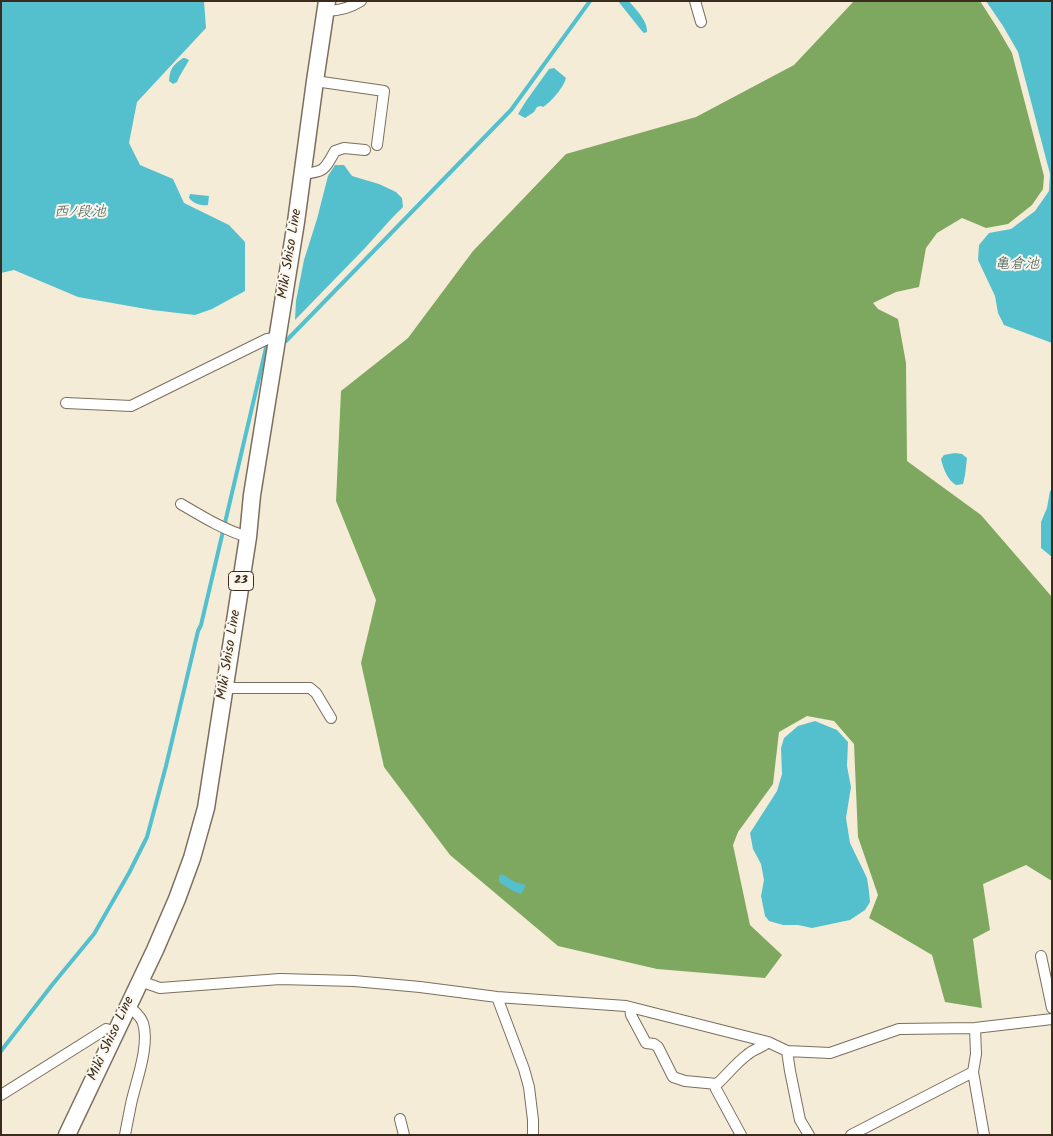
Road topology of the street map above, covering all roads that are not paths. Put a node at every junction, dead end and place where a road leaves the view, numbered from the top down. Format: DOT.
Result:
graph roads {
  1 [pos="361,1"];
  2 [pos="695,1"];
  3 [pos="326,6"];
  4 [pos="701,22"];
  5 [pos="315,81"];
  6 [pos="377,145"];
  7 [pos="365,150"];
  8 [pos="302,174"];
  9 [pos="277,338"];
  10 [pos="66,403"];
  11 [pos="181,504"];
  12 [pos="248,537"];
  13 [pos="224,688"];
  14 [pos="331,718"];
  15 [pos="1041,956"];
  16 [pos="140,981"];
  17 [pos="497,997"];
  18 [pos="128,1006"];
  19 [pos="630,1007"];
  20 [pos="1052,1008"];
  21 [pos="1052,1019"];
  22 [pos="975,1028"];
  23 [pos="115,1032"];
  24 [pos="768,1042"];
  25 [pos="787,1050"];
  26 [pos="973,1072"];
  27 [pos="714,1084"];
  28 [pos="1,1095"];
  29 [pos="400,1118"];
  30 [pos="67,1135"];
  31 [pos="125,1135"];
  32 [pos="404,1135"];
  33 [pos="533,1135"];
  34 [pos="741,1135"];
  35 [pos="809,1135"];
  36 [pos="851,1135"];
  37 [pos="984,1135"];
  1 -- 3 [label="street"];
  2 -- 4 [label="street"];
  3 -- 5 [label="main road, Miki Shiso Line / 23"];
  5 -- 6 [label="street"];
  5 -- 8 [label="main road, Miki Shiso Line / 23"];
  7 -- 8 [label="street"];
  8 -- 9 [label="main road, Miki Shiso Line / 23"];
  9 -- 10 [label="street"];
  9 -- 12 [label="main road, Miki Shiso Line / 23"];
  11 -- 12 [label="street"];
  12 -- 13 [label="main road, Miki Shiso Line / 23"];
  13 -- 14 [label="street"];
  13 -- 16 [label="main road, Miki Shiso Line / 23"];
  15 -- 20 [label="street"];
  16 -- 17 [label="street"];
  16 -- 18 [label="main road, Miki Shiso Line / 23"];
  17 -- 19 [label="street"];
  17 -- 33 [label="street"];
  18 -- 23 [label="main road, Miki Shiso Line / 23"];
  18 -- 31 [label="street"];
  19 -- 24 [label="street"];
  19 -- 27 [label="street"];
  21 -- 22 [label="street"];
  22 -- 25 [label="street"];
  22 -- 26 [label="street"];
  23 -- 28 [label="street"];
  23 -- 30 [label="main road, Miki Shiso Line / 23"];
  24 -- 25 [label="street"];
  24 -- 27 [label="street"];
  25 -- 35 [label="street"];
  26 -- 36 [label="street"];
  26 -- 37 [label="street"];
  27 -- 34 [label="street"];
  29 -- 32 [label="street"];
}
